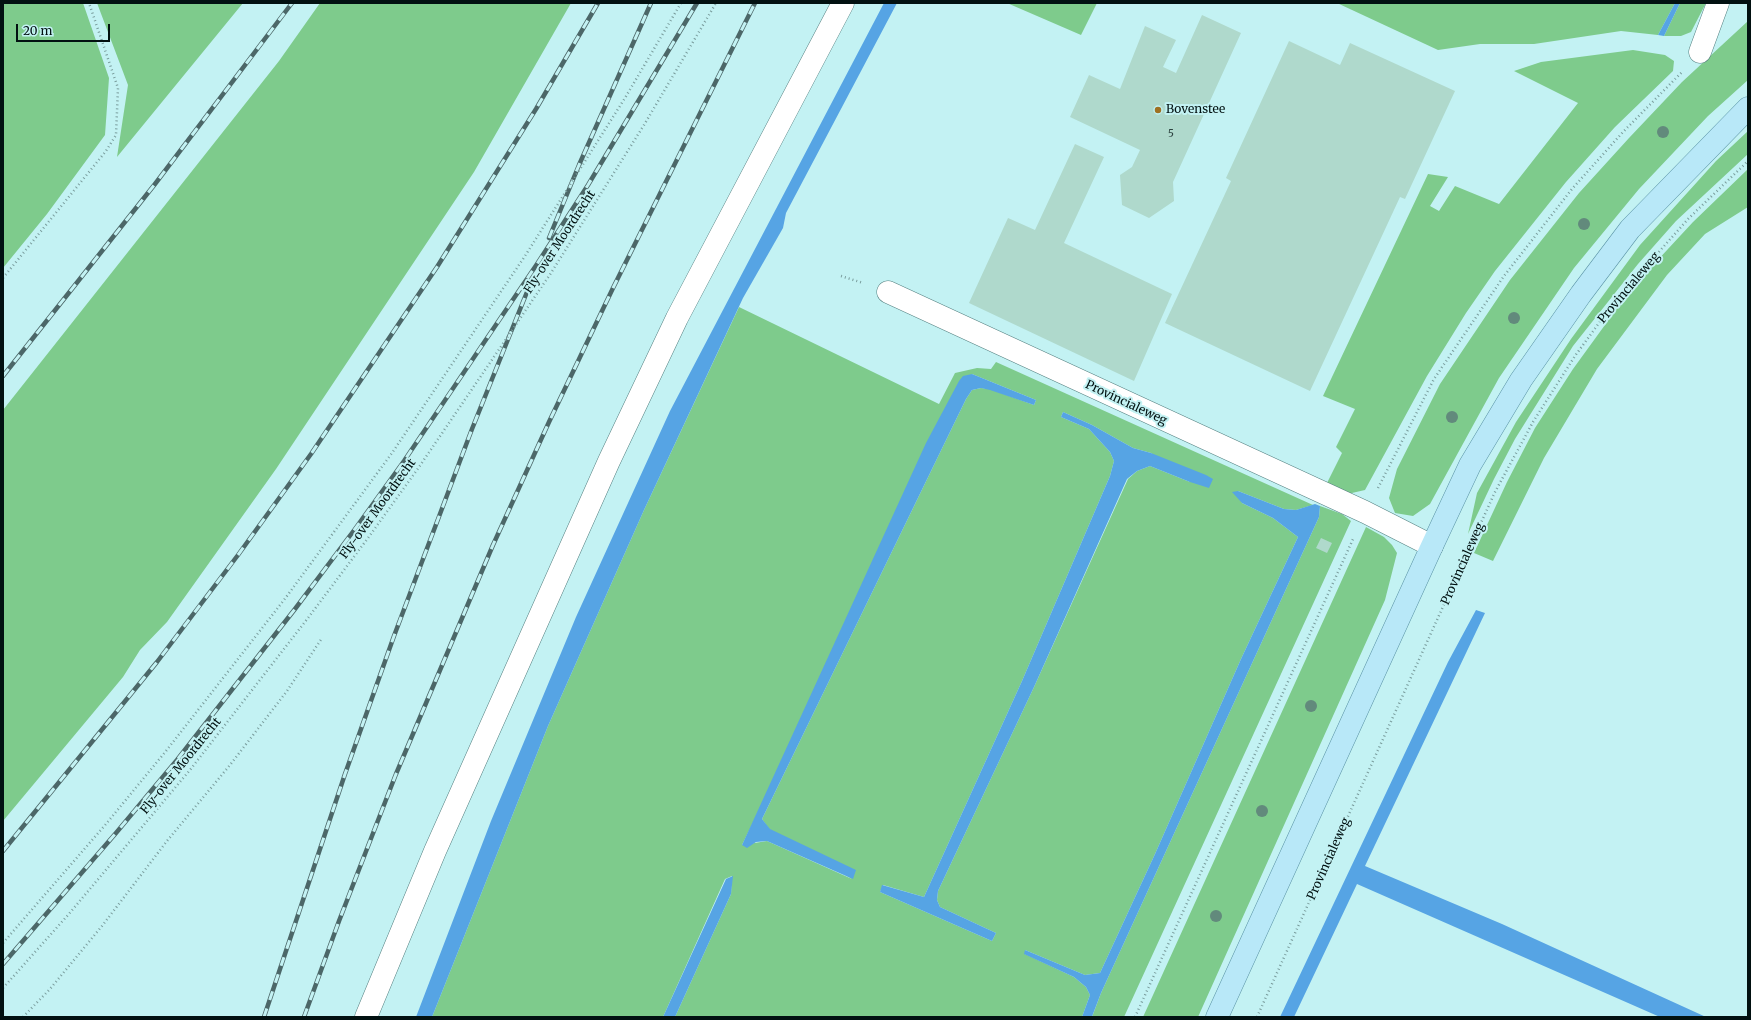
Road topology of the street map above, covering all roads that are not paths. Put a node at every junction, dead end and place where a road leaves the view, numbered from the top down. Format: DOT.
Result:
graph roads {
  1 [pos="843,3"];
  2 [pos="1718,3"];
  3 [pos="1700,52"];
  4 [pos="1748,108"];
  5 [pos="888,292"];
  6 [pos="1432,546"];
  7 [pos="366,1017"];
  8 [pos="1217,1017"];
  1 -- 7 [label="street"];
  2 -- 3 [label="street"];
  4 -- 6 [label="main road"];
  5 -- 6 [label="street, Provincialeweg"];
  6 -- 8 [label="main road"];
}
